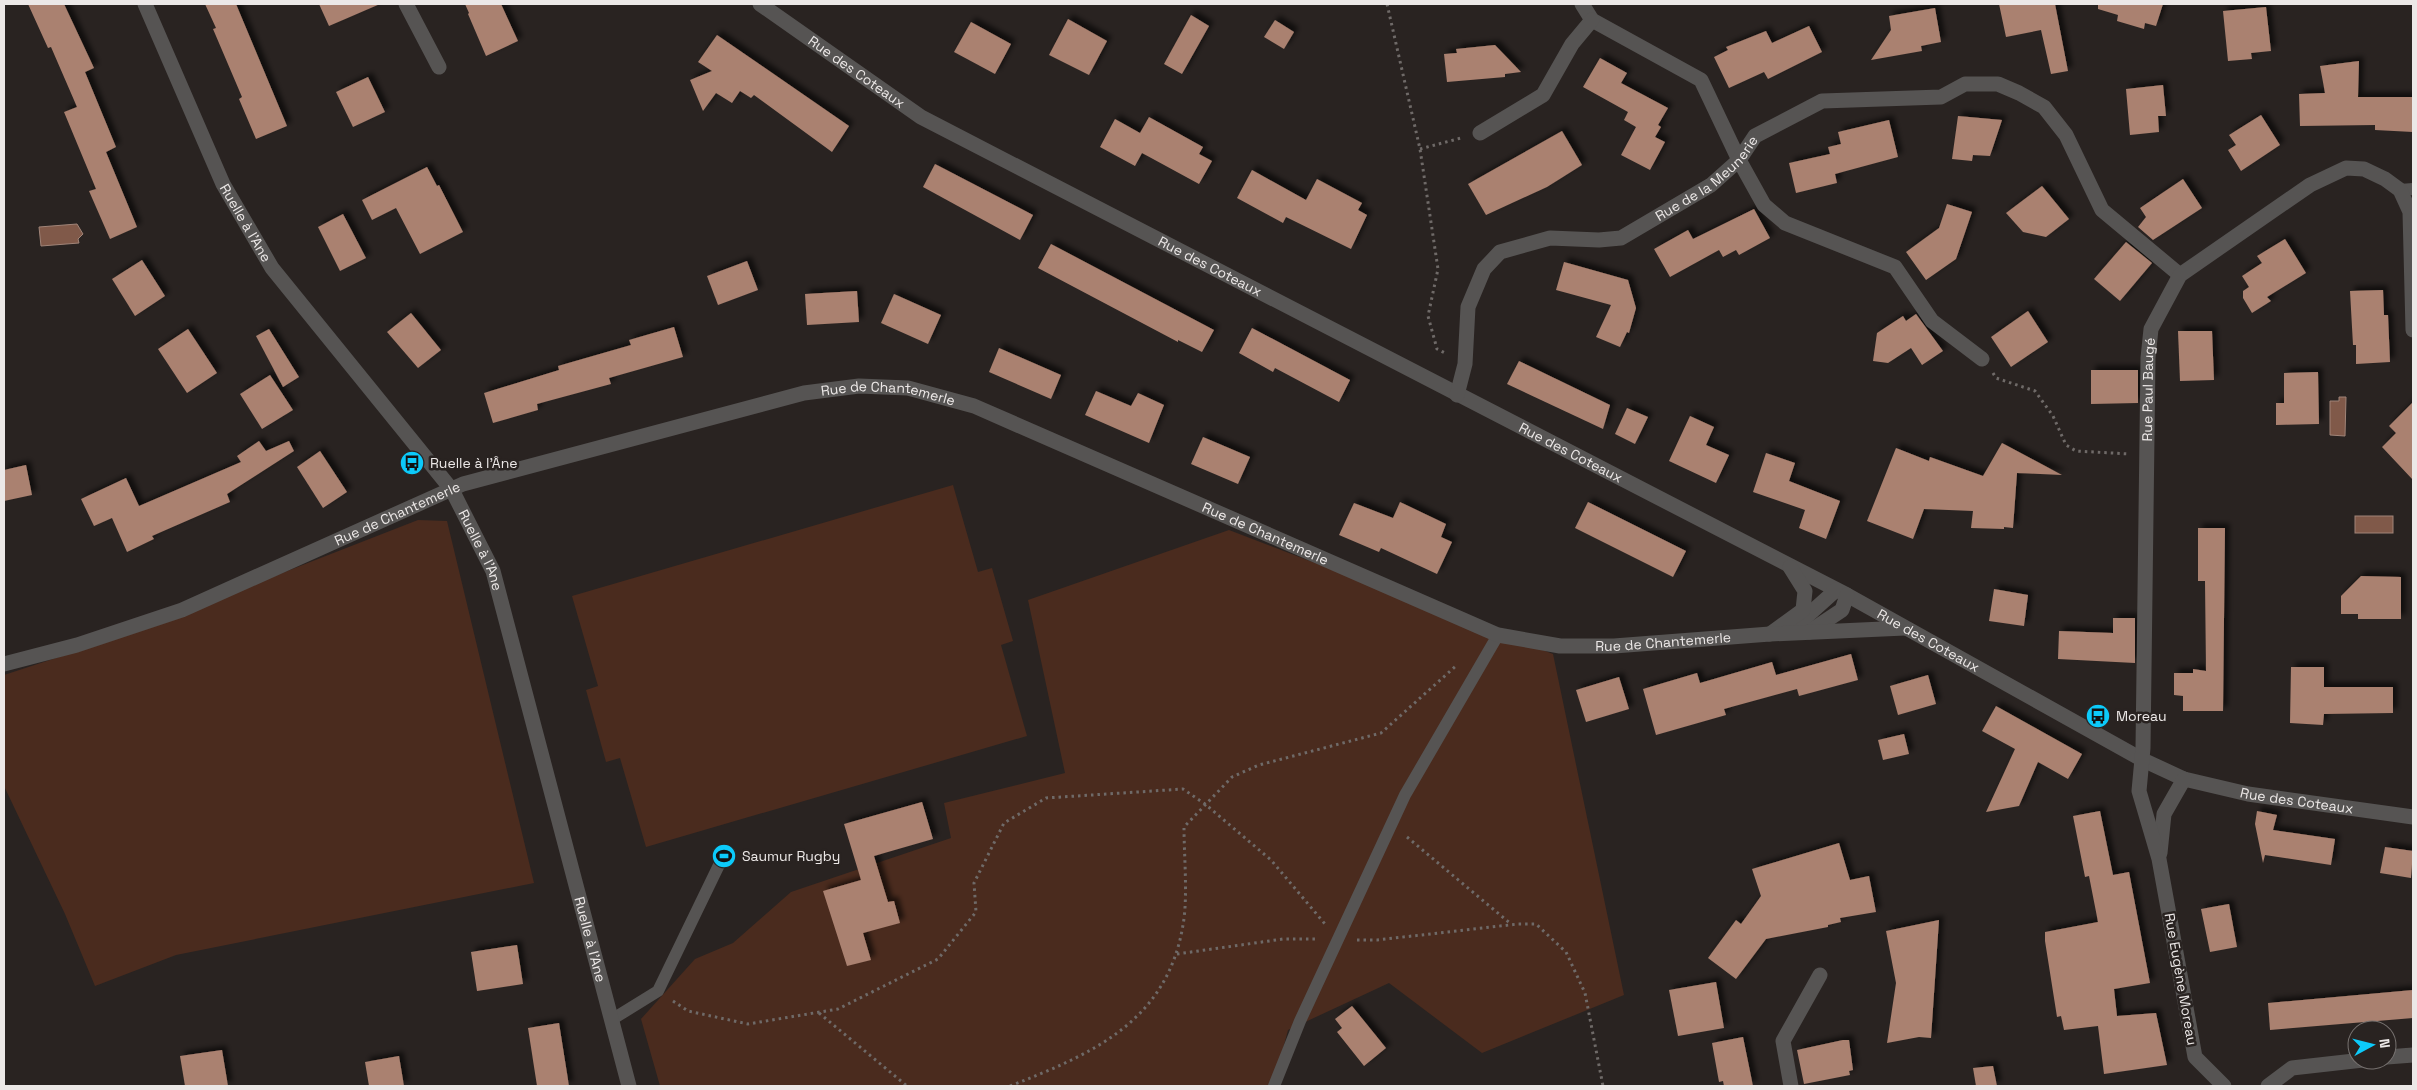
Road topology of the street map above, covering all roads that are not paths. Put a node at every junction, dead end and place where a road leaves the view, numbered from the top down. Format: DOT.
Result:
graph roads {
  1 [pos="145,4"];
  2 [pos="406,4"];
  3 [pos="760,4"];
  4 [pos="1582,4"];
  5 [pos="1592,20"];
  6 [pos="439,67"];
  7 [pos="1480,133"];
  8 [pos="1740,160"];
  9 [pos="2407,190"];
  10 [pos="2180,275"];
  11 [pos="2413,330"];
  12 [pos="1982,359"];
  13 [pos="1457,396"];
  14 [pos="452,490"];
  15 [pos="1790,567"];
  16 [pos="1841,593"];
  17 [pos="1905,628"];
  18 [pos="1808,632"];
  19 [pos="1770,634"];
  20 [pos="1498,635"];
  21 [pos="4,664"];
  22 [pos="2143,760"];
  23 [pos="2184,779"];
  24 [pos="2413,817"];
  25 [pos="2159,859"];
  26 [pos="720,865"];
  27 [pos="1820,975"];
  28 [pos="611,1020"];
  29 [pos="2413,1055"];
  30 [pos="2397,1057"];
  31 [pos="2347,1062"];
  32 [pos="629,1086"];
  33 [pos="1274,1086"];
  34 [pos="1791,1086"];
  35 [pos="2221,1086"];
  36 [pos="2268,1086"];
  1 -- 14 [label="street, Ruelle à l'Ane"];
  2 -- 6 [label="street"];
  3 -- 13 [label="street, Rue des Coteaux"];
  4 -- 5 [label="street"];
  5 -- 7 [label="street"];
  5 -- 8 [label="street"];
  8 -- 10 [label="street, Rue de la Meunerie"];
  8 -- 12 [label="street"];
  8 -- 13 [label="street, Rue de la Meunerie"];
  9 -- 10 [label="street, Rue Paul Baugé"];
  9 -- 11 [label="street, Rue Paul Baugé"];
  10 -- 22 [label="street, Rue Paul Baugé"];
  13 -- 15 [label="street, Rue des Coteaux"];
  14 -- 20 [label="street, Rue de Chantemerle"];
  14 -- 21 [label="street, Rue de Chantemerle"];
  14 -- 28 [label="street, Ruelle à l'Ane"];
  15 -- 16 [label="street, Rue des Coteaux"];
  15 -- 19 [label="street"];
  16 -- 17 [label="street, Rue des Coteaux"];
  16 -- 18 [label="street, Rue de Chantemerle"];
  16 -- 19 [label="street, Rue de Chantemerle"];
  17 -- 18 [label="street, Rue de Chantemerle"];
  17 -- 22 [label="street, Rue des Coteaux"];
  18 -- 19 [label="street, Rue de Chantemerle"];
  19 -- 20 [label="street, Rue de Chantemerle"];
  20 -- 33 [label="lane"];
  22 -- 23 [label="street, Rue des Coteaux"];
  22 -- 25 [label="street, Rue Eugène Moreau"];
  23 -- 24 [label="street, Rue des Coteaux"];
  23 -- 25 [label="street, Rue Eugène Moreau"];
  25 -- 35 [label="street, Rue Eugène Moreau"];
  26 -- 28 [label="lane"];
  27 -- 34 [label="street"];
  28 -- 32 [label="street, Ruelle à l'Ane"];
  29 -- 30 [label="street"];
  31 -- 36 [label="street"];
}
